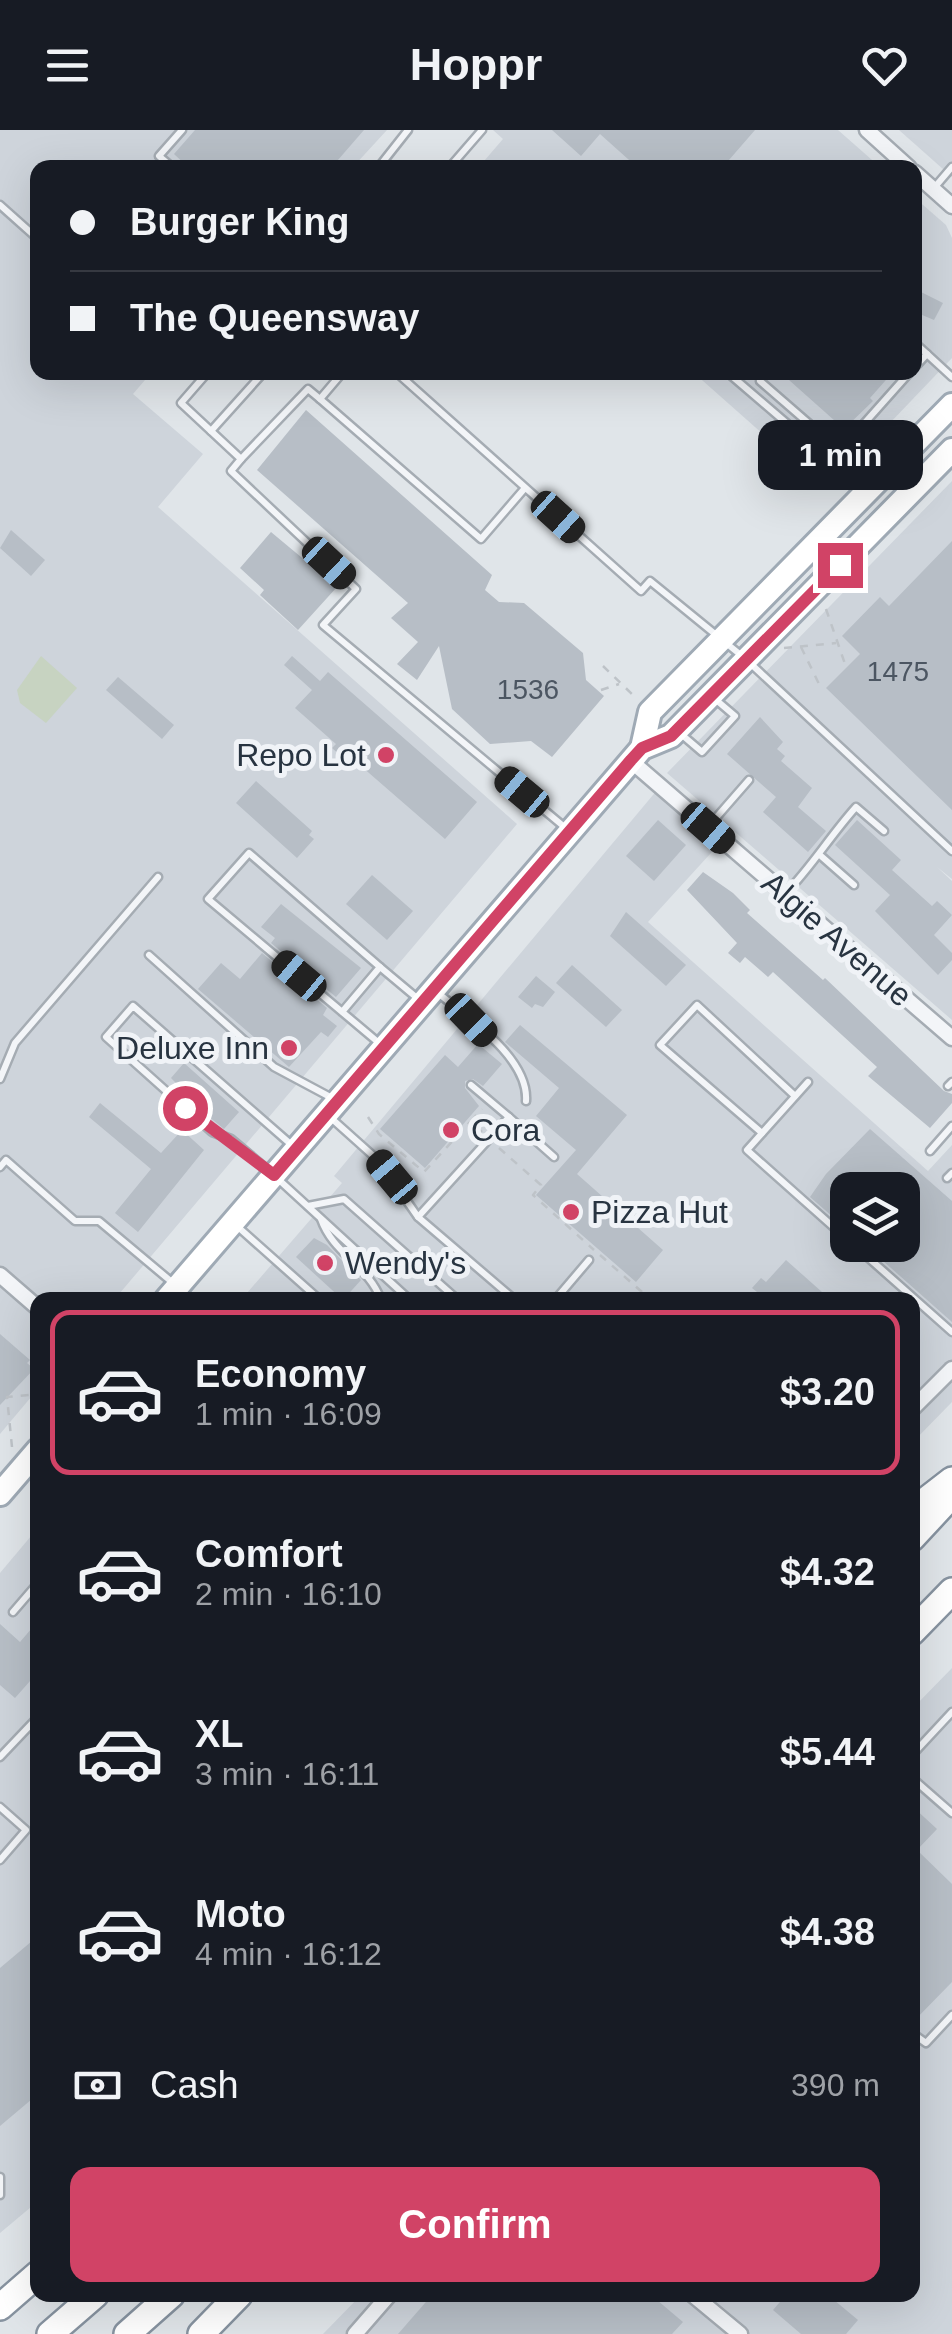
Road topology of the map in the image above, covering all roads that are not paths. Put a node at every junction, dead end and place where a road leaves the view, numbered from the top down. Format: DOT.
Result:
graph roads {
  1 [pos="182,130"];
  2 [pos="408,130"];
  3 [pos="482,130"];
  4 [pos="867,130"];
  5 [pos="164,160"];
  6 [pos="384,160"];
  7 [pos="455,160"];
  8 [pos="900,160"];
  9 [pos="952,167"];
  10 [pos="922,180"];
  11 [pos="933,190"];
  12 [pos="0,205"];
  13 [pos="952,206"];
  14 [pos="30,232"];
  15 [pos="922,349"];
  16 [pos="927,354"];
  17 [pos="922,360"];
  18 [pos="952,377"];
  19 [pos="201,380"];
  20 [pos="257,380"];
  21 [pos="336,380"];
  22 [pos="405,380"];
  23 [pos="736,380"];
  24 [pos="904,380"];
  25 [pos="760,381"];
  26 [pos="320,399"];
  27 [pos="952,405"];
  28 [pos="211,432"];
  29 [pos="952,450"];
  30 [pos="836,454"];
  31 [pos="242,459"];
  32 [pos="525,488"];
  33 [pos="869,488"];
  34 [pos="720,638"];
  35 [pos="746,660"];
  36 [pos="711,695"];
  37 [pos="677,730"];
  38 [pos="636,754"];
  39 [pos="749,780"];
  40 [pos="708,828"];
  41 [pos="568,831"];
  42 [pos="884,831"];
  43 [pos="952,850"];
  44 [pos="821,856"];
  45 [pos="158,877"];
  46 [pos="854,885"];
  47 [pos="785,894"];
  48 [pos="149,955"];
  49 [pos="380,967"];
  50 [pos="428,996"];
  51 [pos="342,1012"];
  52 [pos="952,1038"];
  53 [pos="384,1047"];
  54 [pos="0,1078"];
  55 [pos="808,1082"];
  56 [pos="471,1085"];
  57 [pos="796,1096"];
  58 [pos="526,1101"];
  59 [pos="332,1107"];
  60 [pos="509,1117"];
  61 [pos="952,1126"];
  62 [pos="762,1133"];
  63 [pos="296,1148"];
  64 [pos="930,1151"];
  65 [pos="554,1157"];
  66 [pos="0,1167"];
  67 [pos="274,1175"];
  68 [pos="308,1206"];
  69 [pos="320,1217"];
  70 [pos="418,1217"];
  71 [pos="234,1223"];
  72 [pos="830,1224"];
  73 [pos="589,1260"];
  74 [pos="874,1262"];
  75 [pos="0,1275"];
  76 [pos="171,1292"];
  77 [pos="173,1292"];
  78 [pos="311,1292"];
  79 [pos="378,1292"];
  80 [pos="401,1292"];
  81 [pos="449,1292"];
  82 [pos="505,1292"];
  83 [pos="561,1292"];
  84 [pos="908,1292"];
  85 [pos="30,1301"];
  86 [pos="920,1302"];
  87 [pos="951,1329"];
  88 [pos="952,1369"];
  89 [pos="920,1401"];
  90 [pos="30,1459"];
  91 [pos="952,1480"];
  92 [pos="0,1494"];
  93 [pos="952,1495"];
  94 [pos="920,1505"];
  95 [pos="920,1529"];
  96 [pos="30,1592"];
  97 [pos="952,1592"];
  98 [pos="13,1612"];
  99 [pos="920,1624"];
  100 [pos="952,1712"];
  101 [pos="30,1725"];
  102 [pos="920,1746"];
  103 [pos="0,1757"];
  104 [pos="920,1785"];
  105 [pos="0,1808"];
  106 [pos="952,1813"];
  107 [pos="0,1860"];
  108 [pos="952,2015"];
  109 [pos="920,2039"];
  110 [pos="0,2177"];
  111 [pos="0,2195"];
  112 [pos="30,2281"];
  113 [pos="86,2302"];
  114 [pos="164,2302"];
  115 [pos="232,2302"];
  116 [pos="383,2302"];
  117 [pos="701,2302"];
  118 [pos="0,2306"];
  119 [pos="50,2334"];
  120 [pos="127,2334"];
  121 [pos="201,2334"];
  122 [pos="355,2334"];
  123 [pos="740,2334"];
  1 -- 5 [label="lane"];
  2 -- 6 [label="lane"];
  3 -- 7 [label="lane"];
  4 -- 8 [label="street"];
  9 -- 11 [label="lane"];
  10 -- 11 [label="street"];
  11 -- 13 [label="street"];
  12 -- 14 [label="lane"];
  15 -- 16 [label="lane"];
  16 -- 17 [label="lane"];
  16 -- 18 [label="lane"];
  19 -- 28 [label="lane"];
  20 -- 28 [label="lane"];
  21 -- 26 [label="lane"];
  22 -- 32 [label="lane"];
  23 -- 30 [label="lane"];
  24 -- 30 [label="lane"];
  25 -- 30 [label="lane"];
  26 -- 31 [label="lane"];
  26 -- 32 [label="lane"];
  27 -- 33 [label="main road"];
  28 -- 31 [label="lane"];
  29 -- 35 [label="main road"];
  30 -- 33 [label="lane"];
  31 -- 41 [label="lane"];
  32 -- 34 [label="lane"];
  33 -- 34 [label="main road"];
  34 -- 35 [label="lane"];
  34 -- 38 [label="main road"];
  35 -- 36 [label="main road"];
  35 -- 43 [label="lane"];
  36 -- 37 [label="main road"];
  36 -- 37 [label="lane"];
  37 -- 38 [label="main road"];
  38 -- 40 [label="street, Algie Avenue"];
  38 -- 41 [label="main road"];
  39 -- 40 [label="lane"];
  40 -- 47 [label="street, Algie Avenue"];
  41 -- 50 [label="main road"];
  42 -- 44 [label="lane"];
  44 -- 46 [label="lane"];
  44 -- 47 [label="lane"];
  45 -- 54 [label="lane"];
  47 -- 52 [label="street, Algie Avenue"];
  48 -- 59 [label="lane"];
  49 -- 50 [label="lane"];
  49 -- 51 [label="lane"];
  49 -- 51 [label="lane"];
  50 -- 53 [label="main road"];
  50 -- 58 [label="lane"];
  51 -- 53 [label="lane"];
  53 -- 59 [label="main road"];
  55 -- 57 [label="lane"];
  56 -- 60 [label="lane"];
  57 -- 62 [label="lane"];
  57 -- 62 [label="lane"];
  59 -- 63 [label="main road"];
  59 -- 70 [label="lane"];
  60 -- 65 [label="lane"];
  60 -- 70 [label="lane"];
  61 -- 64 [label="lane"];
  62 -- 72 [label="lane"];
  63 -- 67 [label="main road"];
  63 -- 67 [label="lane"];
  66 -- 76 [label="lane"];
  67 -- 68 [label="lane"];
  67 -- 71 [label="main road"];
  68 -- 69 [label="lane"];
  68 -- 81 [label="lane"];
  69 -- 79 [label="lane"];
  69 -- 80 [label="lane"];
  70 -- 82 [label="lane"];
  71 -- 77 [label="main road"];
  71 -- 78 [label="lane"];
  73 -- 83 [label="lane"];
  74 -- 84 [label="lane"];
  75 -- 85 [label="street"];
  86 -- 87 [label="lane"];
  88 -- 89 [label="street"];
  90 -- 92 [label="main road"];
  91 -- 94 [label="highway"];
  93 -- 95 [label="highway"];
  96 -- 98 [label="lane"];
  97 -- 99 [label="highway"];
  100 -- 102 [label="lane"];
  101 -- 103 [label="lane"];
  104 -- 106 [label="lane"];
  105 -- 107 [label="lane"];
  108 -- 109 [label="lane"];
  110 -- 111 [label="lane"];
  112 -- 118 [label="highway"];
  113 -- 119 [label="highway"];
  114 -- 120 [label="highway"];
  115 -- 121 [label="highway"];
  116 -- 122 [label="street"];
  117 -- 123 [label="street"];
}
